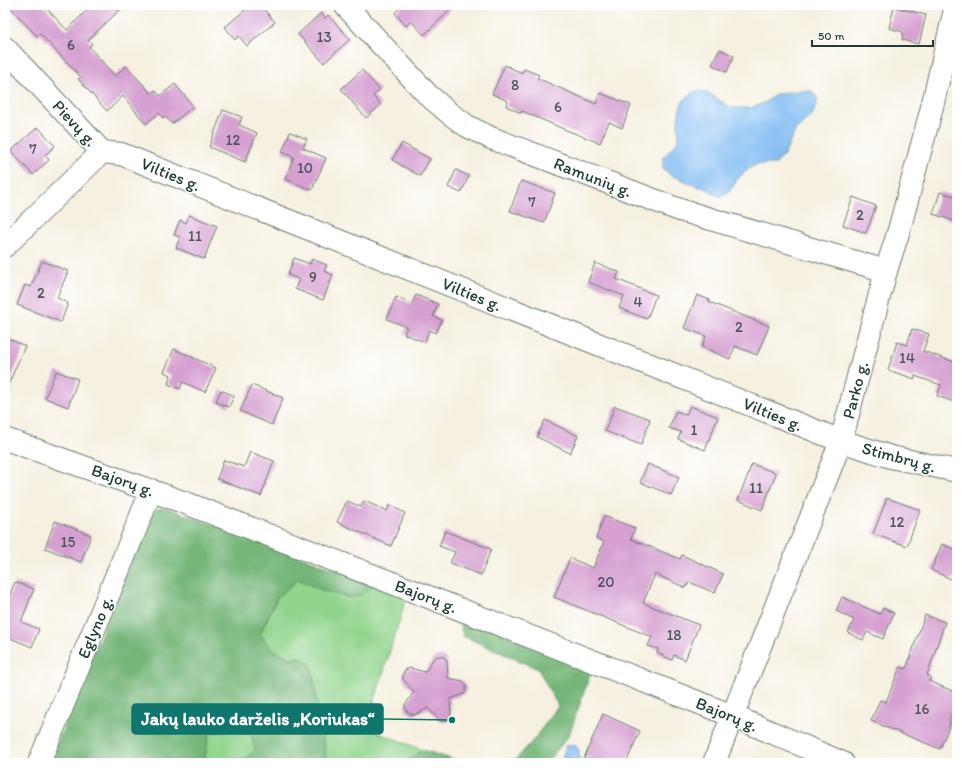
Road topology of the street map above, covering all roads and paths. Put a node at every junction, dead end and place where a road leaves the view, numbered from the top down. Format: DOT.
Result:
graph roads {
  1 [pos="345,5"];
  2 [pos="956,5"];
  3 [pos="5,48"];
  4 [pos="102,152"];
  5 [pos="5,246"];
  6 [pos="886,271"];
  7 [pos="5,439"];
  8 [pos="841,441"];
  9 [pos="957,471"];
  10 [pos="151,490"];
  11 [pos="732,716"];
  12 [pos="39,763"];
  13 [pos="714,763"];
  14 [pos="843,763"];
  1 -- 6 [label="street, Ramunių g."];
  2 -- 6 [label="street, Parko g."];
  3 -- 4 [label="street, Pievų g."];
  4 -- 5 [label="street, Pievų g."];
  4 -- 8 [label="street, Vilties g."];
  6 -- 8 [label="street, Parko g."];
  7 -- 10 [label="street, Bajorų g."];
  8 -- 9 [label="street, Stimbrų g."];
  8 -- 11 [label="street, Parko g."];
  10 -- 11 [label="street, Bajorų g."];
  10 -- 12 [label="street, Eglyno g."];
  11 -- 13 [label="street, Parko g."];
  11 -- 14 [label="street, Bajorų g."];
}
